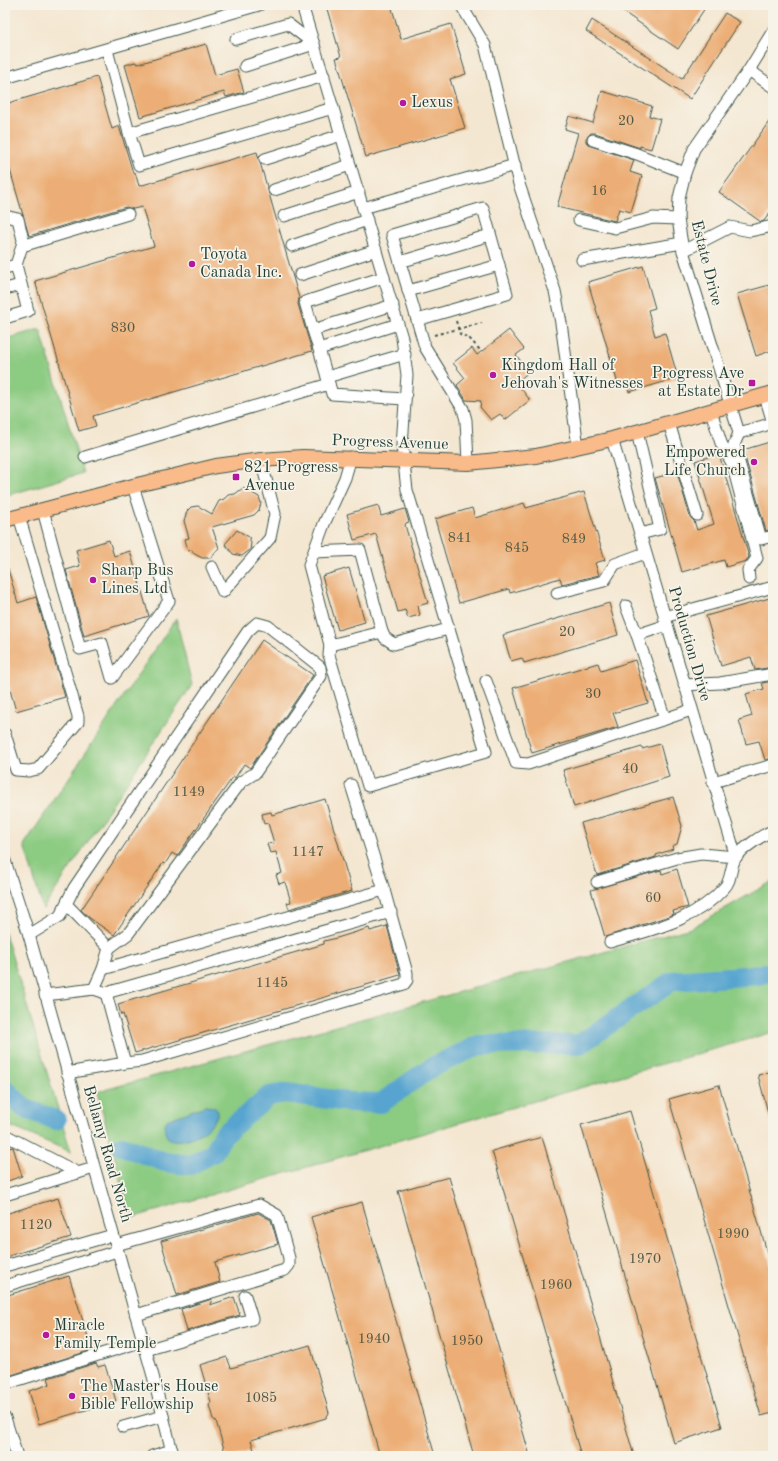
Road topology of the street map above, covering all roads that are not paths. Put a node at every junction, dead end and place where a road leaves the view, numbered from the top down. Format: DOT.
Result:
graph roads {
  1 [pos="259,5"];
  2 [pos="302,5"];
  3 [pos="461,5"];
  4 [pos="773,31"];
  5 [pos="236,39"];
  6 [pos="314,44"];
  7 [pos="106,50"];
  8 [pos="245,66"];
  9 [pos="749,70"];
  10 [pos="324,76"];
  11 [pos="5,78"];
  12 [pos="773,87"];
  13 [pos="333,108"];
  14 [pos="129,133"];
  15 [pos="341,135"];
  16 [pos="592,140"];
  17 [pos="265,160"];
  18 [pos="350,165"];
  19 [pos="515,165"];
  20 [pos="685,173"];
  21 [pos="274,190"];
  22 [pos="359,192"];
  23 [pos="363,208"];
  24 [pos="128,214"];
  25 [pos="5,216"];
  26 [pos="284,216"];
  27 [pos="678,219"];
  28 [pos="367,220"];
  29 [pos="578,220"];
  30 [pos="773,226"];
  31 [pos="490,236"];
  32 [pos="22,246"];
  33 [pos="292,246"];
  34 [pos="683,247"];
  35 [pos="376,250"];
  36 [pos="582,260"];
  37 [pos="400,262"];
  38 [pos="499,265"];
  39 [pos="10,267"];
  40 [pos="300,275"];
  41 [pos="384,277"];
  42 [pos="21,285"];
  43 [pos="5,289"];
  44 [pos="408,291"];
  45 [pos="393,306"];
  46 [pos="5,318"];
  47 [pos="417,320"];
  48 [pos="398,324"];
  49 [pos="313,330"];
  50 [pos="319,349"];
  51 [pos="405,354"];
  52 [pos="328,380"];
  53 [pos="769,394"];
  54 [pos="404,399"];
  55 [pos="730,406"];
  56 [pos="711,411"];
  57 [pos="669,423"];
  58 [pos="773,423"];
  59 [pos="637,432"];
  60 [pos="739,433"];
  61 [pos="612,439"];
  62 [pos="578,447"];
  63 [pos="85,457"];
  64 [pos="351,457"];
  65 [pos="261,460"];
  66 [pos="403,460"];
  67 [pos="468,463"];
  68 [pos="132,486"];
  69 [pos="43,510"];
  70 [pos="698,514"];
  71 [pos="19,516"];
  72 [pos="5,520"];
  73 [pos="640,534"];
  74 [pos="773,536"];
  75 [pos="314,552"];
  76 [pos="645,553"];
  77 [pos="212,567"];
  78 [pos="749,579"];
  79 [pos="773,587"];
  80 [pos="557,593"];
  81 [pos="626,606"];
  82 [pos="666,621"];
  83 [pos="448,629"];
  84 [pos="382,632"];
  85 [pos="637,635"];
  86 [pos="330,645"];
  87 [pos="773,674"];
  88 [pos="486,681"];
  89 [pos="684,685"];
  90 [pos="692,710"];
  91 [pos="665,719"];
  92 [pos="5,734"];
  93 [pos="773,765"];
  94 [pos="713,782"];
  95 [pos="351,785"];
  96 [pos="773,831"];
  97 [pos="736,857"];
  98 [pos="5,861"];
  99 [pos="8,878"];
  100 [pos="597,882"];
  101 [pos="384,890"];
  102 [pos="67,905"];
  103 [pos="391,912"];
  104 [pos="29,935"];
  105 [pos="610,942"];
  106 [pos="109,948"];
  107 [pos="103,969"];
  108 [pos="94,989"];
  109 [pos="106,993"];
  110 [pos="45,995"];
  111 [pos="125,1063"];
  112 [pos="67,1073"];
  113 [pos="5,1135"];
  114 [pos="94,1168"];
  115 [pos="78,1173"];
  116 [pos="5,1195"];
  117 [pos="115,1244"];
  118 [pos="5,1266"];
  119 [pos="5,1286"];
  120 [pos="245,1296"];
  121 [pos="136,1315"];
  122 [pos="144,1346"];
  123 [pos="5,1384"];
  124 [pos="163,1416"];
  125 [pos="5,1418"];
  126 [pos="123,1427"];
  127 [pos="172,1453"];
  128 [pos="17,1456"];
  129 [pos="152,1456"];
  1 -- 7 [label="street"];
  2 -- 6 [label="street"];
  3 -- 19 [label="street"];
  4 -- 9 [label="street, Estate Drive"];
  5 -- 6 [label="street"];
  6 -- 8 [label="street"];
  6 -- 10 [label="street"];
  7 -- 11 [label="street"];
  7 -- 14 [label="street"];
  9 -- 12 [label="street"];
  9 -- 20 [label="street, Estate Drive"];
  10 -- 13 [label="street"];
  10 -- 14 [label="street"];
  13 -- 14 [label="street"];
  13 -- 15 [label="street"];
  15 -- 17 [label="street"];
  15 -- 18 [label="street"];
  16 -- 20 [label="street"];
  18 -- 21 [label="street"];
  18 -- 22 [label="street"];
  19 -- 23 [label="street"];
  19 -- 62 [label="street"];
  20 -- 27 [label="street, Estate Drive"];
  22 -- 23 [label="street"];
  22 -- 26 [label="street"];
  23 -- 28 [label="street"];
  24 -- 32 [label="street"];
  25 -- 32 [label="street"];
  27 -- 29 [label="street"];
  27 -- 34 [label="street, Estate Drive"];
  28 -- 33 [label="street"];
  28 -- 35 [label="street"];
  30 -- 34 [label="street"];
  31 -- 37 [label="street"];
  31 -- 37 [label="street"];
  31 -- 38 [label="street"];
  32 -- 39 [label="street"];
  34 -- 36 [label="street"];
  34 -- 55 [label="street, Estate Drive"];
  35 -- 40 [label="street"];
  35 -- 41 [label="street"];
  37 -- 44 [label="street"];
  38 -- 44 [label="street"];
  38 -- 47 [label="street"];
  39 -- 42 [label="street"];
  41 -- 45 [label="street"];
  41 -- 49 [label="street"];
  42 -- 43 [label="street"];
  42 -- 46 [label="street"];
  44 -- 47 [label="street"];
  45 -- 48 [label="street"];
  45 -- 49 [label="street"];
  47 -- 67 [label="street"];
  48 -- 50 [label="street"];
  48 -- 51 [label="street"];
  49 -- 50 [label="street"];
  50 -- 52 [label="street"];
  51 -- 52 [label="street"];
  51 -- 54 [label="street"];
  52 -- 54 [label="street"];
  52 -- 63 [label="street"];
  53 -- 55 [label="main road, Progress Avenue"];
  53 -- 58 [label="street"];
  54 -- 66 [label="street"];
  55 -- 56 [label="main road, Progress Avenue"];
  55 -- 60 [label="street, Estate Drive"];
  56 -- 57 [label="main road, Progress Avenue"];
  56 -- 78 [label="street"];
  57 -- 59 [label="main road, Progress Avenue"];
  57 -- 70 [label="street"];
  58 -- 60 [label="street"];
  59 -- 61 [label="main road, Progress Avenue"];
  59 -- 73 [label="street"];
  60 -- 74 [label="street"];
  61 -- 62 [label="main road, Progress Avenue"];
  61 -- 73 [label="street, Production Drive"];
  62 -- 67 [label="main road, Progress Avenue"];
  64 -- 65 [label="main road, Progress Avenue"];
  64 -- 66 [label="main road, Progress Avenue"];
  64 -- 75 [label="street"];
  65 -- 68 [label="main road, Progress Avenue"];
  65 -- 77 [label="street"];
  66 -- 67 [label="main road, Progress Avenue"];
  66 -- 83 [label="street"];
  68 -- 69 [label="main road, Progress Avenue"];
  68 -- 69 [label="street"];
  69 -- 71 [label="main road, Progress Avenue"];
  71 -- 72 [label="main road, Progress Avenue"];
  71 -- 92 [label="street"];
  73 -- 76 [label="street, Production Drive"];
  75 -- 84 [label="street"];
  75 -- 86 [label="street"];
  76 -- 80 [label="street"];
  76 -- 82 [label="street, Production Drive"];
  79 -- 82 [label="street"];
  81 -- 85 [label="street"];
  82 -- 85 [label="street"];
  82 -- 89 [label="street, Production Drive"];
  83 -- 84 [label="street"];
  83 -- 86 [label="street"];
  84 -- 86 [label="street"];
  85 -- 91 [label="street"];
  87 -- 89 [label="street"];
  88 -- 91 [label="street"];
  89 -- 90 [label="street, Production Drive"];
  90 -- 91 [label="street"];
  90 -- 94 [label="street, Production Drive"];
  93 -- 94 [label="street"];
  94 -- 97 [label="street, Production Drive"];
  95 -- 101 [label="street"];
  96 -- 97 [label="street"];
  97 -- 100 [label="street"];
  97 -- 105 [label="street"];
  98 -- 99 [label="street, Bellamy Road North"];
  99 -- 104 [label="street, Bellamy Road North"];
  101 -- 103 [label="street"];
  101 -- 107 [label="street"];
  102 -- 104 [label="street"];
  102 -- 106 [label="street"];
  102 -- 106 [label="street"];
  103 -- 109 [label="street"];
  103 -- 111 [label="street"];
  104 -- 110 [label="street, Bellamy Road North"];
  106 -- 107 [label="street"];
  107 -- 108 [label="street"];
  108 -- 109 [label="street"];
  108 -- 110 [label="street"];
  109 -- 111 [label="street"];
  110 -- 112 [label="street, Bellamy Road North"];
  111 -- 112 [label="street"];
  112 -- 114 [label="street, Bellamy Road North"];
  113 -- 115 [label="street"];
  114 -- 115 [label="street"];
  114 -- 117 [label="street, Bellamy Road North"];
  115 -- 116 [label="street"];
  117 -- 118 [label="street"];
  117 -- 119 [label="street"];
  117 -- 121 [label="street, Bellamy Road North"];
  117 -- 121 [label="street"];
  120 -- 122 [label="street"];
  121 -- 122 [label="street, Bellamy Road North"];
  122 -- 123 [label="street"];
  122 -- 124 [label="street, Bellamy Road North"];
  124 -- 126 [label="street"];
  124 -- 127 [label="street, Bellamy Road North"];
  125 -- 128 [label="street"];
  127 -- 129 [label="street"];
}
